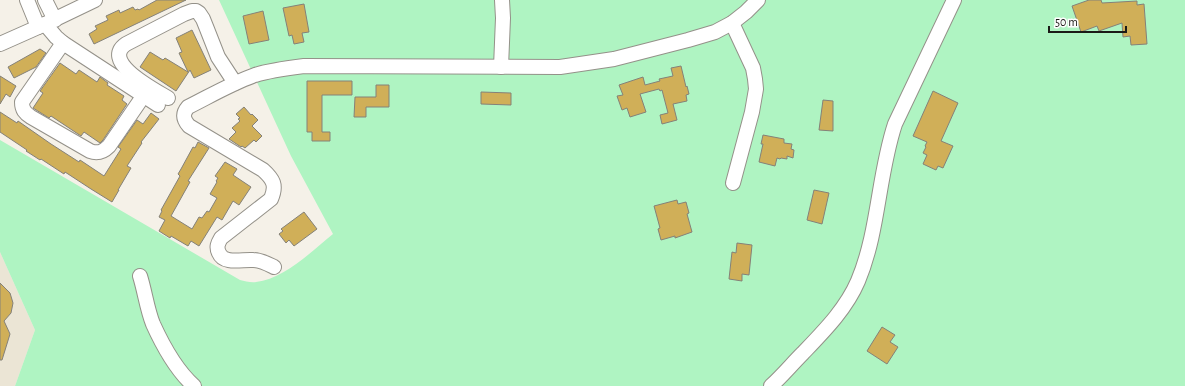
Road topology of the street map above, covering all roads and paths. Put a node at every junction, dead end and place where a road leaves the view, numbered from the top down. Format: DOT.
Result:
graph roads {
  1 [pos="27,0"];
  2 [pos="45,0"];
  3 [pos="95,0"];
  4 [pos="502,0"];
  5 [pos="758,0"];
  6 [pos="954,0"];
  7 [pos="732,23"];
  8 [pos="46,24"];
  9 [pos="63,42"];
  10 [pos="0,44"];
  11 [pos="501,66"];
  12 [pos="235,83"];
  13 [pos="144,95"];
  14 [pos="733,183"];
  15 [pos="274,267"];
  16 [pos="140,276"];
  17 [pos="194,386"];
  18 [pos="772,386"];
  1 -- 8 [label="street"];
  2 -- 8 [label="street"];
  3 -- 8 [label="street"];
  4 -- 11 [label="street"];
  5 -- 7 [label="street"];
  6 -- 18 [label="street"];
  7 -- 11 [label="street"];
  7 -- 14 [label="street"];
  8 -- 9 [label="street"];
  8 -- 10 [label="street"];
  9 -- 13 [label="street"];
  9 -- 13 [label="street"];
  11 -- 12 [label="street"];
  12 -- 13 [label="street"];
  12 -- 15 [label="street"];
  16 -- 17 [label="street"];
}
